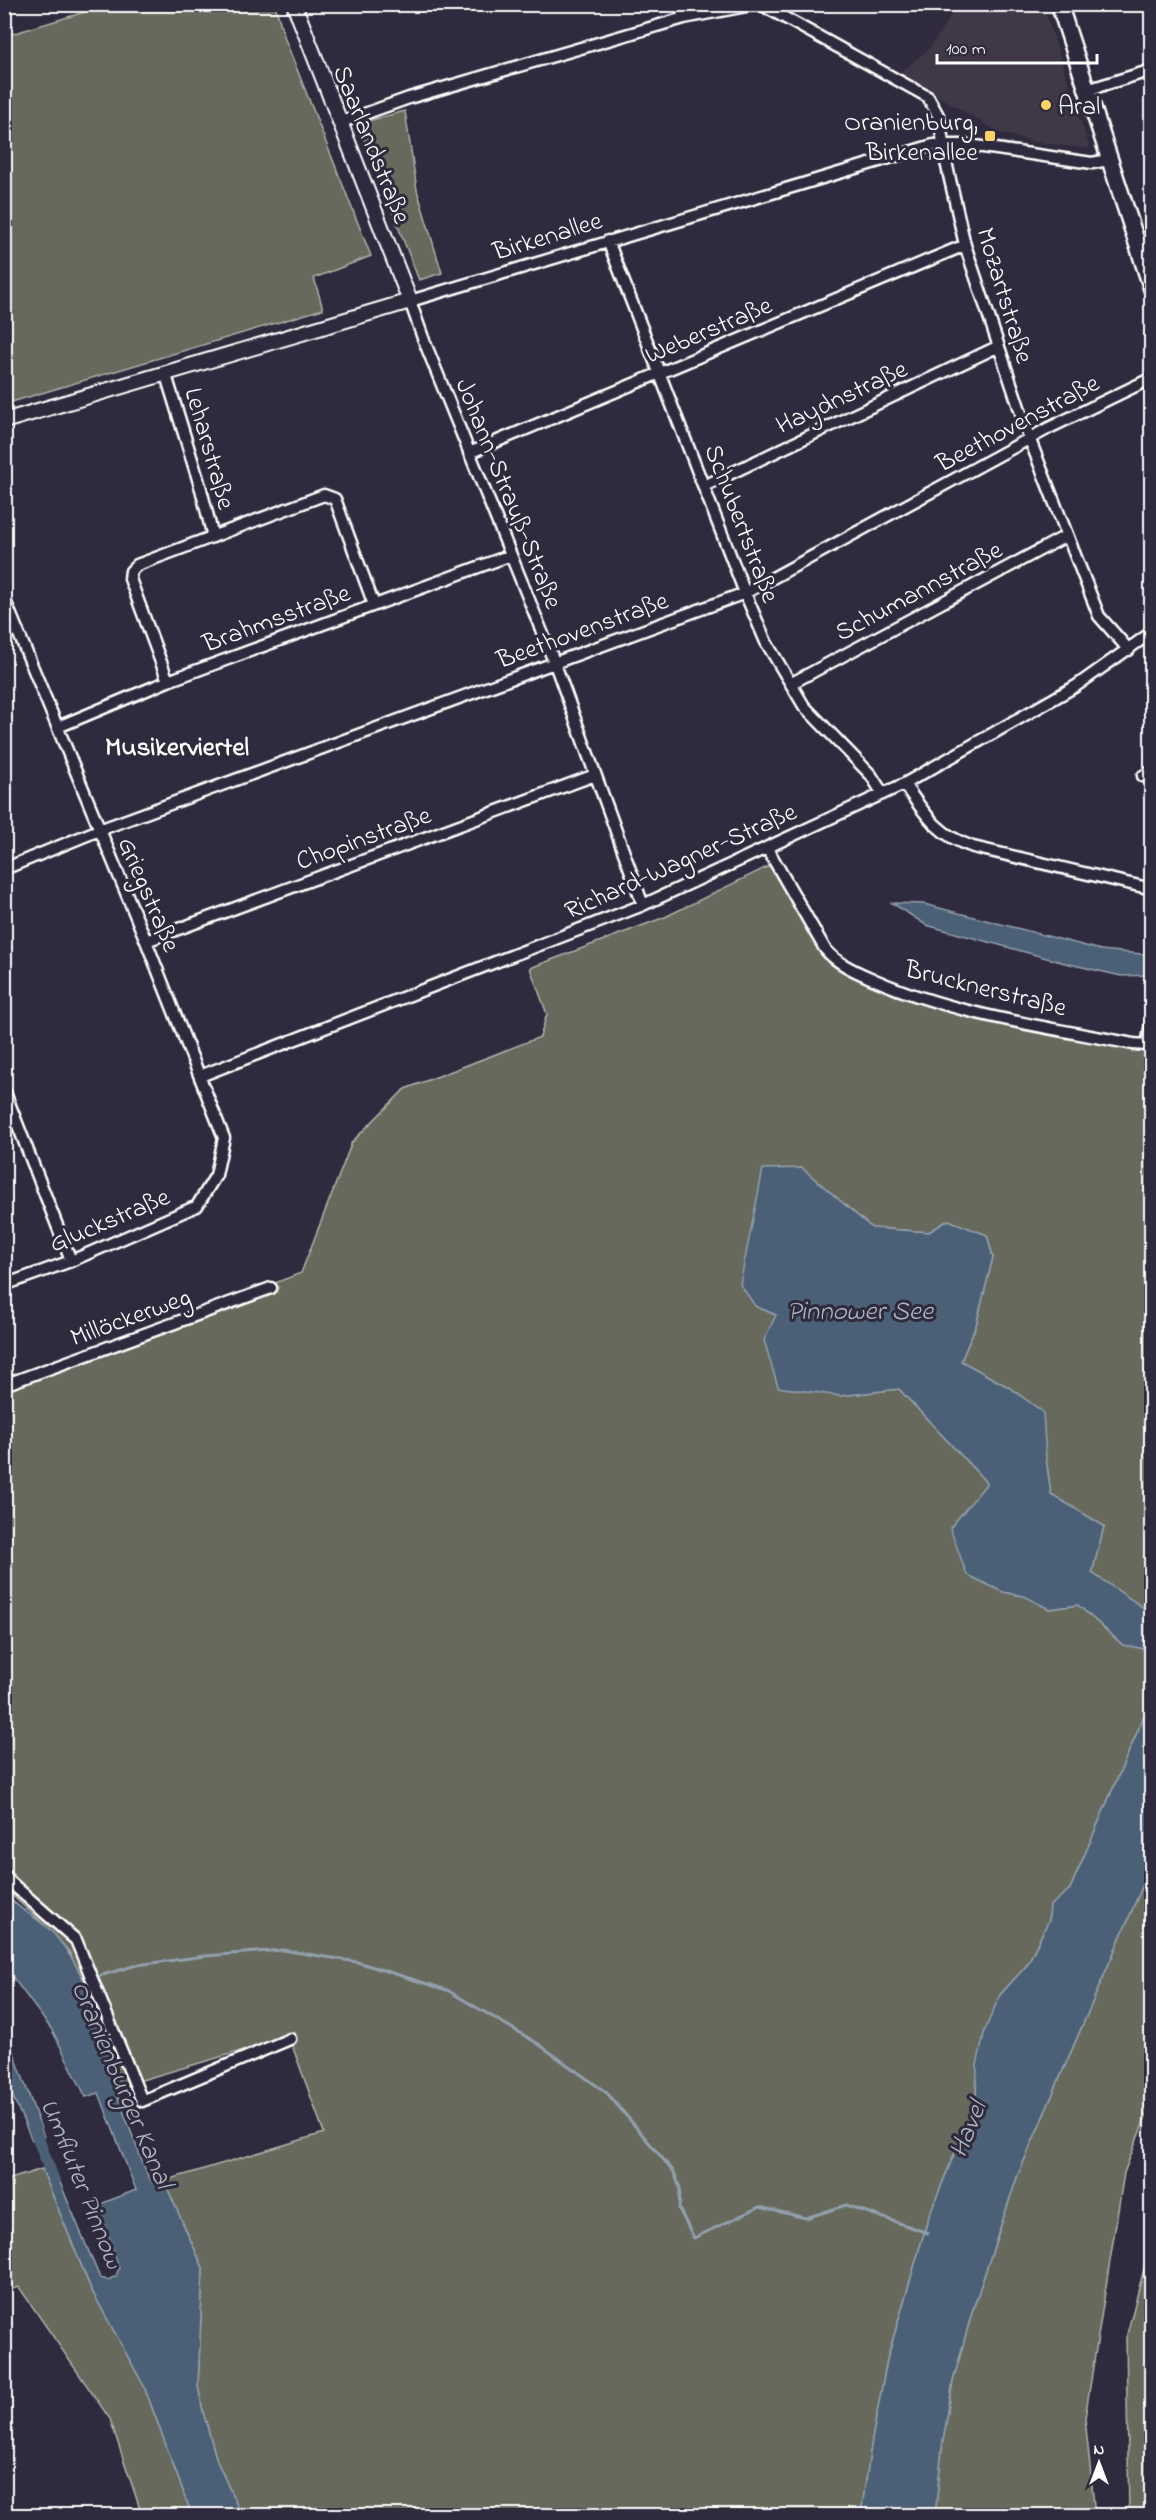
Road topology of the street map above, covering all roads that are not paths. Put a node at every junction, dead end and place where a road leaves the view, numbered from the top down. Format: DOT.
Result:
graph roads {
  1 [pos="294,4"];
  2 [pos="680,4"];
  3 [pos="759,4"];
  4 [pos="1059,4"];
  5 [pos="684,18"];
  6 [pos="1152,70"];
  7 [pos="1087,90"];
  8 [pos="339,123"];
  9 [pos="944,144"];
  10 [pos="1109,160"];
  11 [pos="608,241"];
  12 [pos="965,245"];
  13 [pos="1152,289"];
  14 [pos="410,300"];
  15 [pos="997,347"];
  16 [pos="165,372"];
  17 [pos="661,372"];
  18 [pos="1152,378"];
  19 [pos="4,421"];
  20 [pos="1030,440"];
  21 [pos="469,453"];
  22 [pos="704,486"];
  23 [pos="1066,536"];
  24 [pos="213,537"];
  25 [pos="511,555"];
  26 [pos="745,593"];
  27 [pos="4,598"];
  28 [pos="374,605"];
  29 [pos="1152,632"];
  30 [pos="1129,651"];
  31 [pos="555,664"];
  32 [pos="168,681"];
  33 [pos="792,683"];
  34 [pos="58,727"];
  35 [pos="595,775"];
  36 [pos="904,784"];
  37 [pos="883,794"];
  38 [pos="99,830"];
  39 [pos="767,848"];
  40 [pos="4,869"];
  41 [pos="1152,889"];
  42 [pos="643,905"];
  43 [pos="146,941"];
  44 [pos="1152,1019"];
  45 [pos="1149,1047"];
  46 [pos="200,1076"];
  47 [pos="4,1090"];
  48 [pos="197,1206"];
  49 [pos="71,1261"];
  50 [pos="4,1285"];
  51 [pos="271,1288"];
  52 [pos="4,1385"];
  53 [pos="4,1874"];
  54 [pos="290,2039"];
  1 -- 8 [label="street, Saarlandstraße"];
  2 -- 5 [label="street"];
  3 -- 5 [label="street"];
  3 -- 9 [label="street, Mozartstraße"];
  4 -- 7 [label="main road"];
  5 -- 8 [label="street"];
  6 -- 7 [label="street"];
  7 -- 10 [label="main road"];
  8 -- 14 [label="street, Saarlandstraße"];
  9 -- 10 [label="street, Birkenallee"];
  9 -- 11 [label="street, Birkenallee"];
  9 -- 12 [label="street, Mozartstraße"];
  10 -- 13 [label="main road"];
  11 -- 14 [label="street, Birkenallee"];
  11 -- 17 [label="street, Schubertstraße"];
  12 -- 15 [label="street, Mozartstraße"];
  12 -- 17 [label="street, Weberstraße"];
  14 -- 16 [label="street, Birkenallee"];
  14 -- 21 [label="street, Johann-Strauß-Straße"];
  15 -- 20 [label="street, Mozartstraße"];
  15 -- 22 [label="street, Haydnstraße"];
  16 -- 19 [label="street, Birkenallee"];
  16 -- 24 [label="street, Leharstraße"];
  17 -- 21 [label="street, Weberstraße"];
  17 -- 22 [label="street, Schubertstraße"];
  18 -- 20 [label="street, Beethovenstraße"];
  20 -- 23 [label="street, Mozartstraße"];
  20 -- 26 [label="street, Beethovenstraße"];
  21 -- 25 [label="street, Johann-Strauß-Straße"];
  22 -- 26 [label="street, Schubertstraße"];
  23 -- 30 [label="street, Mozartstraße"];
  23 -- 33 [label="street, Schumannstraße"];
  24 -- 28 [label="street"];
  24 -- 32 [label="street"];
  25 -- 28 [label="street, Brahmsstraße"];
  25 -- 31 [label="street, Johann-Strauß-Straße"];
  26 -- 31 [label="street, Beethovenstraße"];
  26 -- 33 [label="street, Schubertstraße"];
  27 -- 34 [label="street, Griegstraße"];
  28 -- 32 [label="street, Brahmsstraße"];
  29 -- 30 [label="street, Richard-Wagner-Straße"];
  30 -- 36 [label="street, Richard-Wagner-Straße"];
  31 -- 35 [label="street, Johann-Strauß-Straße"];
  31 -- 38 [label="street, Beethovenstraße"];
  32 -- 34 [label="street, Brahmsstraße"];
  33 -- 37 [label="street, Schubertstraße"];
  34 -- 38 [label="street, Griegstraße"];
  35 -- 42 [label="street, Johann-Strauß-Straße"];
  35 -- 43 [label="street, Chopinstraße"];
  36 -- 37 [label="street, Richard-Wagner-Straße"];
  36 -- 41 [label="street"];
  37 -- 39 [label="street, Richard-Wagner-Straße"];
  38 -- 40 [label="street, Beethovenstraße"];
  38 -- 43 [label="street, Griegstraße"];
  39 -- 42 [label="street, Richard-Wagner-Straße"];
  39 -- 45 [label="street, Brucknerstraße"];
  42 -- 46 [label="street, Richard-Wagner-Straße"];
  43 -- 46 [label="street, Griegstraße"];
  44 -- 45 [label="street"];
  46 -- 48 [label="street, Griegstraße"];
  47 -- 49 [label="street"];
  48 -- 49 [label="street, Gluckstraße"];
  49 -- 50 [label="street, Gluckstraße"];
  51 -- 52 [label="street, Millöckerweg"];
  53 -- 54 [label="street"];
}
